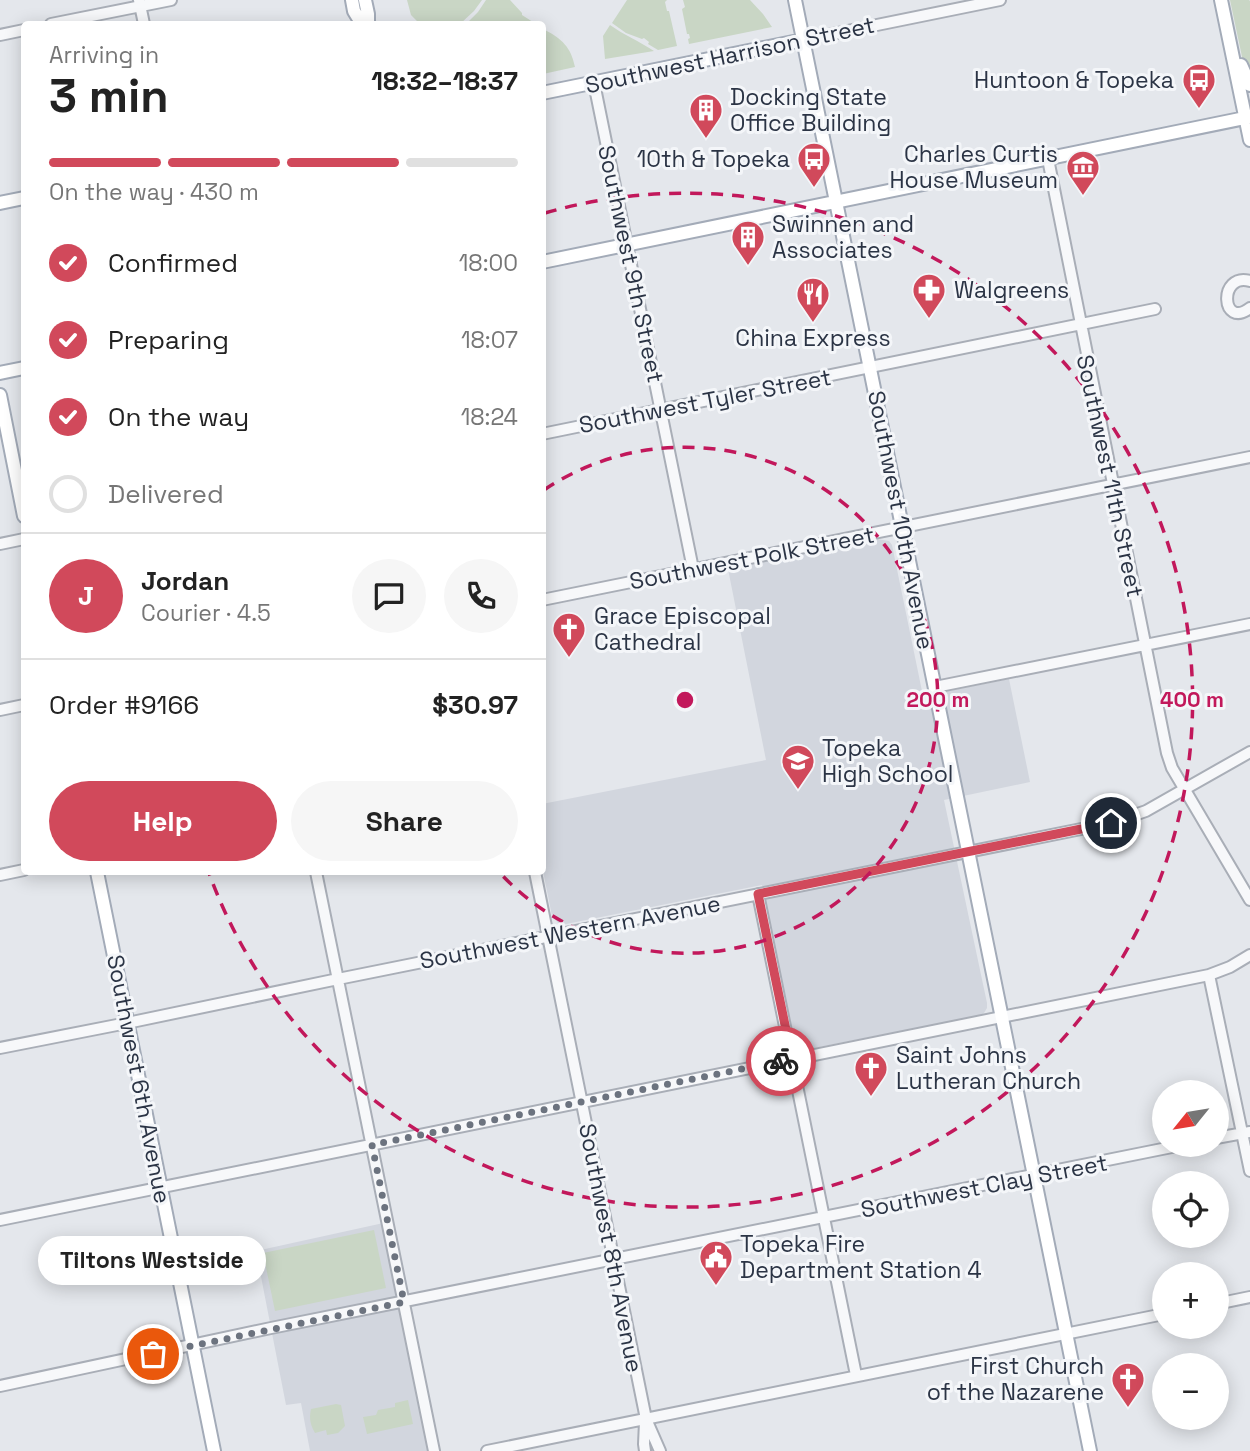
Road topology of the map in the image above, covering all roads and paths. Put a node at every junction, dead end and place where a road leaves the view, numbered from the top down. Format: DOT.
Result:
graph roads {
  1 [pos="171,0"];
  2 [pos="352,0"];
  3 [pos="365,0"];
  4 [pos="795,0"];
  5 [pos="1000,0"];
  6 [pos="1223,0"];
  7 [pos="140,3"];
  8 [pos="64,21"];
  9 [pos="143,21"];
  10 [pos="360,21"];
  11 [pos="368,21"];
  12 [pos="21,31"];
  13 [pos="0,35"];
  14 [pos="803,40"];
  15 [pos="594,83"];
  16 [pos="1250,85"];
  17 [pos="546,92"];
  18 [pos="1248,118"];
  19 [pos="1250,140"];
  20 [pos="1048,159"];
  21 [pos="21,199"];
  22 [pos="836,202"];
  23 [pos="0,203"];
  24 [pos="626,245"];
  25 [pos="546,261"];
  26 [pos="1250,281"];
  27 [pos="1250,308"];
  28 [pos="1155,309"];
  29 [pos="1080,325"];
  30 [pos="870,368"];
  31 [pos="21,369"];
  32 [pos="0,373"];
  33 [pos="0,396"];
  34 [pos="661,410"];
  35 [pos="546,433"];
  36 [pos="1250,457"];
  37 [pos="1112,485"];
  38 [pos="21,501"];
  39 [pos="902,527"];
  40 [pos="21,540"];
  41 [pos="0,544"];
  42 [pos="693,569"];
  43 [pos="546,599"];
  44 [pos="1250,624"];
  45 [pos="1145,645"];
  46 [pos="935,687"];
  47 [pos="21,706"];
  48 [pos="0,710"];
  49 [pos="1250,752"];
  50 [pos="1185,789"];
  51 [pos="968,851"];
  52 [pos="21,871"];
  53 [pos="0,875"];
  54 [pos="98,875"];
  55 [pos="317,875"];
  56 [pos="536,875"];
  57 [pos="758,894"];
  58 [pos="1250,900"];
  59 [pos="548,936"];
  60 [pos="1250,955"];
  61 [pos="1209,975"];
  62 [pos="338,979"];
  63 [pos="1002,1017"];
  64 [pos="127,1023"];
  65 [pos="0,1048"];
  66 [pos="792,1059"];
  67 [pos="581,1102"];
  68 [pos="1246,1132"];
  69 [pos="372,1145"];
  70 [pos="1152,1151"];
  71 [pos="1250,1171"];
  72 [pos="1034,1176"];
  73 [pos="160,1186"];
  74 [pos="824,1218"];
  75 [pos="0,1220"];
  76 [pos="613,1260"];
  77 [pos="1250,1297"];
  78 [pos="1229,1301"];
  79 [pos="404,1302"];
  80 [pos="1152,1317"];
  81 [pos="1066,1335"];
  82 [pos="193,1346"];
  83 [pos="856,1376"];
  84 [pos="0,1386"];
  85 [pos="646,1419"];
  86 [pos="214,1451"];
  87 [pos="434,1451"];
  88 [pos="487,1451"];
  89 [pos="645,1451"];
  90 [pos="660,1451"];
  91 [pos="1090,1451"];
  1 -- 7 [label="street"];
  2 -- 10 [label="main road"];
  3 -- 11 [label="main road"];
  4 -- 14 [label="main road, Southwest 10th Avenue"];
  5 -- 14 [label="street, Southwest Harrison Street"];
  6 -- 16 [label="main road"];
  6 -- 18 [label="main road"];
  7 -- 8 [label="street"];
  7 -- 9 [label="street"];
  12 -- 13 [label="street"];
  14 -- 15 [label="main road, Southwest Harrison Street"];
  14 -- 22 [label="main road, Southwest 10th Avenue"];
  15 -- 17 [label="main road, Southwest Harrison Street"];
  15 -- 24 [label="street, Southwest 9th Street"];
  18 -- 19 [label="main road"];
  18 -- 20 [label="main road"];
  20 -- 22 [label="main road"];
  20 -- 29 [label="street, Southwest 11th Street"];
  21 -- 23 [label="main road"];
  22 -- 24 [label="main road"];
  22 -- 30 [label="main road, Southwest 10th Avenue"];
  24 -- 25 [label="main road"];
  24 -- 34 [label="street, Southwest 9th Street"];
  26 -- 27 [label="street"];
  28 -- 29 [label="street, Southwest Tyler Street"];
  29 -- 30 [label="street, Southwest Tyler Street"];
  29 -- 37 [label="street, Southwest 11th Street"];
  30 -- 34 [label="street, Southwest Tyler Street"];
  30 -- 39 [label="main road, Southwest 10th Avenue"];
  31 -- 32 [label="main road"];
  33 -- 38 [label="main road"];
  34 -- 35 [label="street, Southwest Tyler Street"];
  34 -- 42 [label="street, Southwest 9th Street"];
  36 -- 37 [label="street, Southwest Polk Street"];
  37 -- 39 [label="street, Southwest Polk Street"];
  37 -- 45 [label="street, Southwest 11th Street"];
  39 -- 42 [label="street, Southwest Polk Street"];
  39 -- 46 [label="main road, Southwest 10th Avenue"];
  40 -- 41 [label="street"];
  42 -- 43 [label="street, Southwest Polk Street"];
  44 -- 45 [label="street"];
  45 -- 46 [label="street"];
  45 -- 50 [label="street, Southwest 11th Street"];
  46 -- 51 [label="main road, Southwest 10th Avenue"];
  47 -- 48 [label="street"];
  49 -- 50 [label="street, Southwest Western Avenue"];
  50 -- 51 [label="street, Southwest Western Avenue"];
  50 -- 58 [label="street, Southwest 11th Street"];
  51 -- 57 [label="street, Southwest Western Avenue"];
  51 -- 63 [label="main road, Southwest 10th Avenue"];
  52 -- 53 [label="street"];
  54 -- 64 [label="main road, Southwest 6th Avenue"];
  55 -- 62 [label="street"];
  56 -- 59 [label="street, Southwest 8th Avenue"];
  57 -- 59 [label="street, Southwest Western Avenue"];
  57 -- 66 [label="street"];
  59 -- 62 [label="street, Southwest Western Avenue"];
  59 -- 67 [label="street, Southwest 8th Avenue"];
  60 -- 61 [label="street"];
  61 -- 63 [label="street"];
  61 -- 68 [label="street"];
  62 -- 64 [label="street, Southwest Western Avenue"];
  62 -- 69 [label="street"];
  63 -- 66 [label="street"];
  63 -- 72 [label="main road, Southwest 10th Avenue"];
  64 -- 65 [label="street, Southwest Western Avenue"];
  64 -- 73 [label="main road, Southwest 6th Avenue"];
  66 -- 67 [label="street"];
  66 -- 74 [label="street"];
  67 -- 69 [label="street"];
  67 -- 76 [label="street, Southwest 8th Avenue"];
  68 -- 71 [label="street"];
  69 -- 73 [label="street"];
  69 -- 79 [label="street"];
  70 -- 72 [label="street, Southwest Clay Street"];
  72 -- 74 [label="street, Southwest Clay Street"];
  72 -- 81 [label="main road, Southwest 10th Avenue"];
  73 -- 75 [label="street"];
  73 -- 82 [label="main road, Southwest 6th Avenue"];
  74 -- 76 [label="street, Southwest Clay Street"];
  74 -- 83 [label="street"];
  76 -- 79 [label="street, Southwest Clay Street"];
  76 -- 85 [label="street, Southwest 8th Avenue"];
  77 -- 78 [label="street"];
  79 -- 82 [label="street, Southwest Clay Street"];
  79 -- 87 [label="street"];
  80 -- 81 [label="street"];
  81 -- 83 [label="street"];
  81 -- 91 [label="main road, Southwest 10th Avenue"];
  82 -- 84 [label="street, Southwest Clay Street"];
  82 -- 86 [label="main road, Southwest 6th Avenue"];
  83 -- 85 [label="street"];
  85 -- 88 [label="street"];
  85 -- 89 [label="street, Southwest 8th Avenue"];
  85 -- 90 [label="street, Southwest 8th Avenue"];
}
